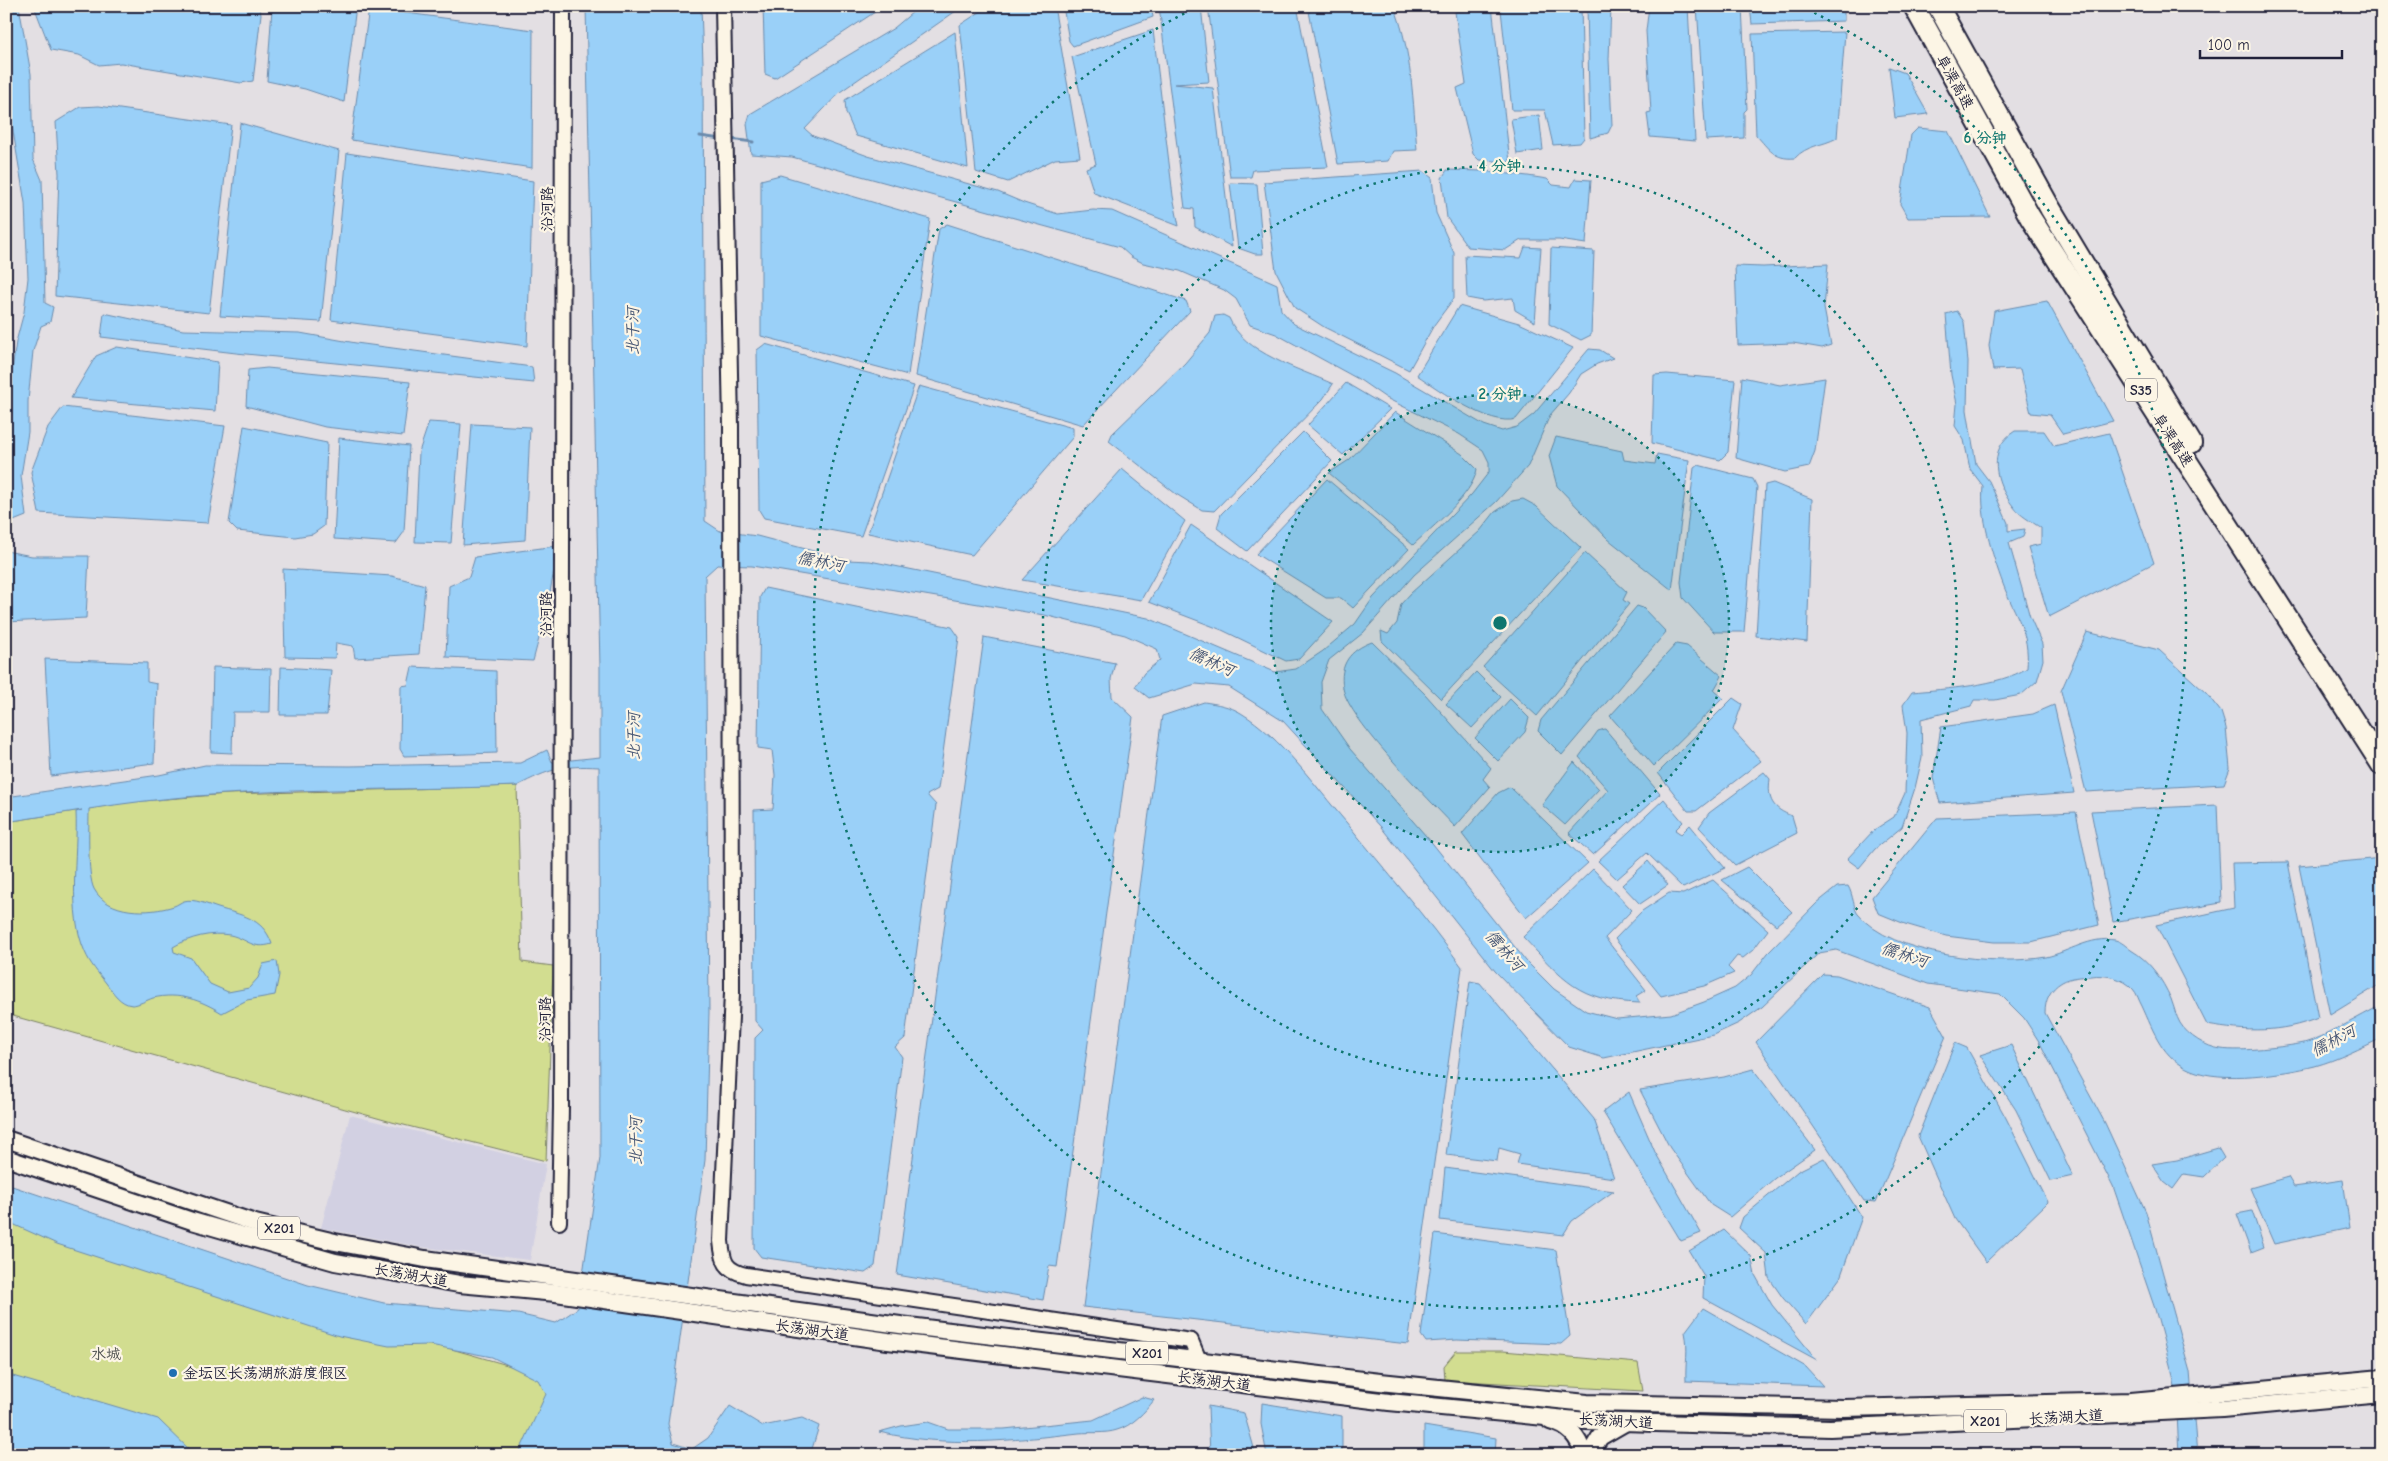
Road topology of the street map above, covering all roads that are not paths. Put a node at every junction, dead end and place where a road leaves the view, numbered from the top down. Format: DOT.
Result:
graph roads {
  1 [pos="563,6"];
  2 [pos="723,6"];
  3 [pos="1914,6"];
  4 [pos="1938,6"];
  5 [pos="2382,739"];
  6 [pos="2382,764"];
  7 [pos="6,1139"];
  8 [pos="6,1158"];
  9 [pos="559,1222"];
  10 [pos="558,1286"];
  11 [pos="708,1307"];
  12 [pos="1199,1360"];
  13 [pos="2382,1378"];
  14 [pos="2382,1394"];
  15 [pos="1587,1403"];
  16 [pos="1526,1414"];
  17 [pos="1587,1421"];
  18 [pos="1627,1422"];
  19 [pos="1586,1455"];
  1 -- 9 [label="street, 沿河路"];
  2 -- 12 [label="street"];
  3 -- 6 [label="highway, 阜溧高速 / S35"];
  4 -- 5 [label="highway, 阜溧高速 / S35"];
  7 -- 10 [label="main road, 长荡湖大道 / X201"];
  8 -- 10 [label="main road, 长荡湖大道 / X201"];
  10 -- 11 [label="main road, 长荡湖大道 / X201"];
  11 -- 12 [label="main road, 长荡湖大道 / X201"];
  11 -- 16 [label="main road, 长荡湖大道 / X201"];
  12 -- 15 [label="main road, 长荡湖大道 / X201"];
  13 -- 15 [label="main road, 长荡湖大道 / X201"];
  14 -- 18 [label="main road, 长荡湖大道 / X201"];
  15 -- 17 [label="main road"];
  16 -- 17 [label="main road, 长荡湖大道 / X201"];
  16 -- 19 [label="main road"];
  17 -- 18 [label="main road, 长荡湖大道 / X201"];
  17 -- 19 [label="main road"];
  18 -- 19 [label="main road"];
}
